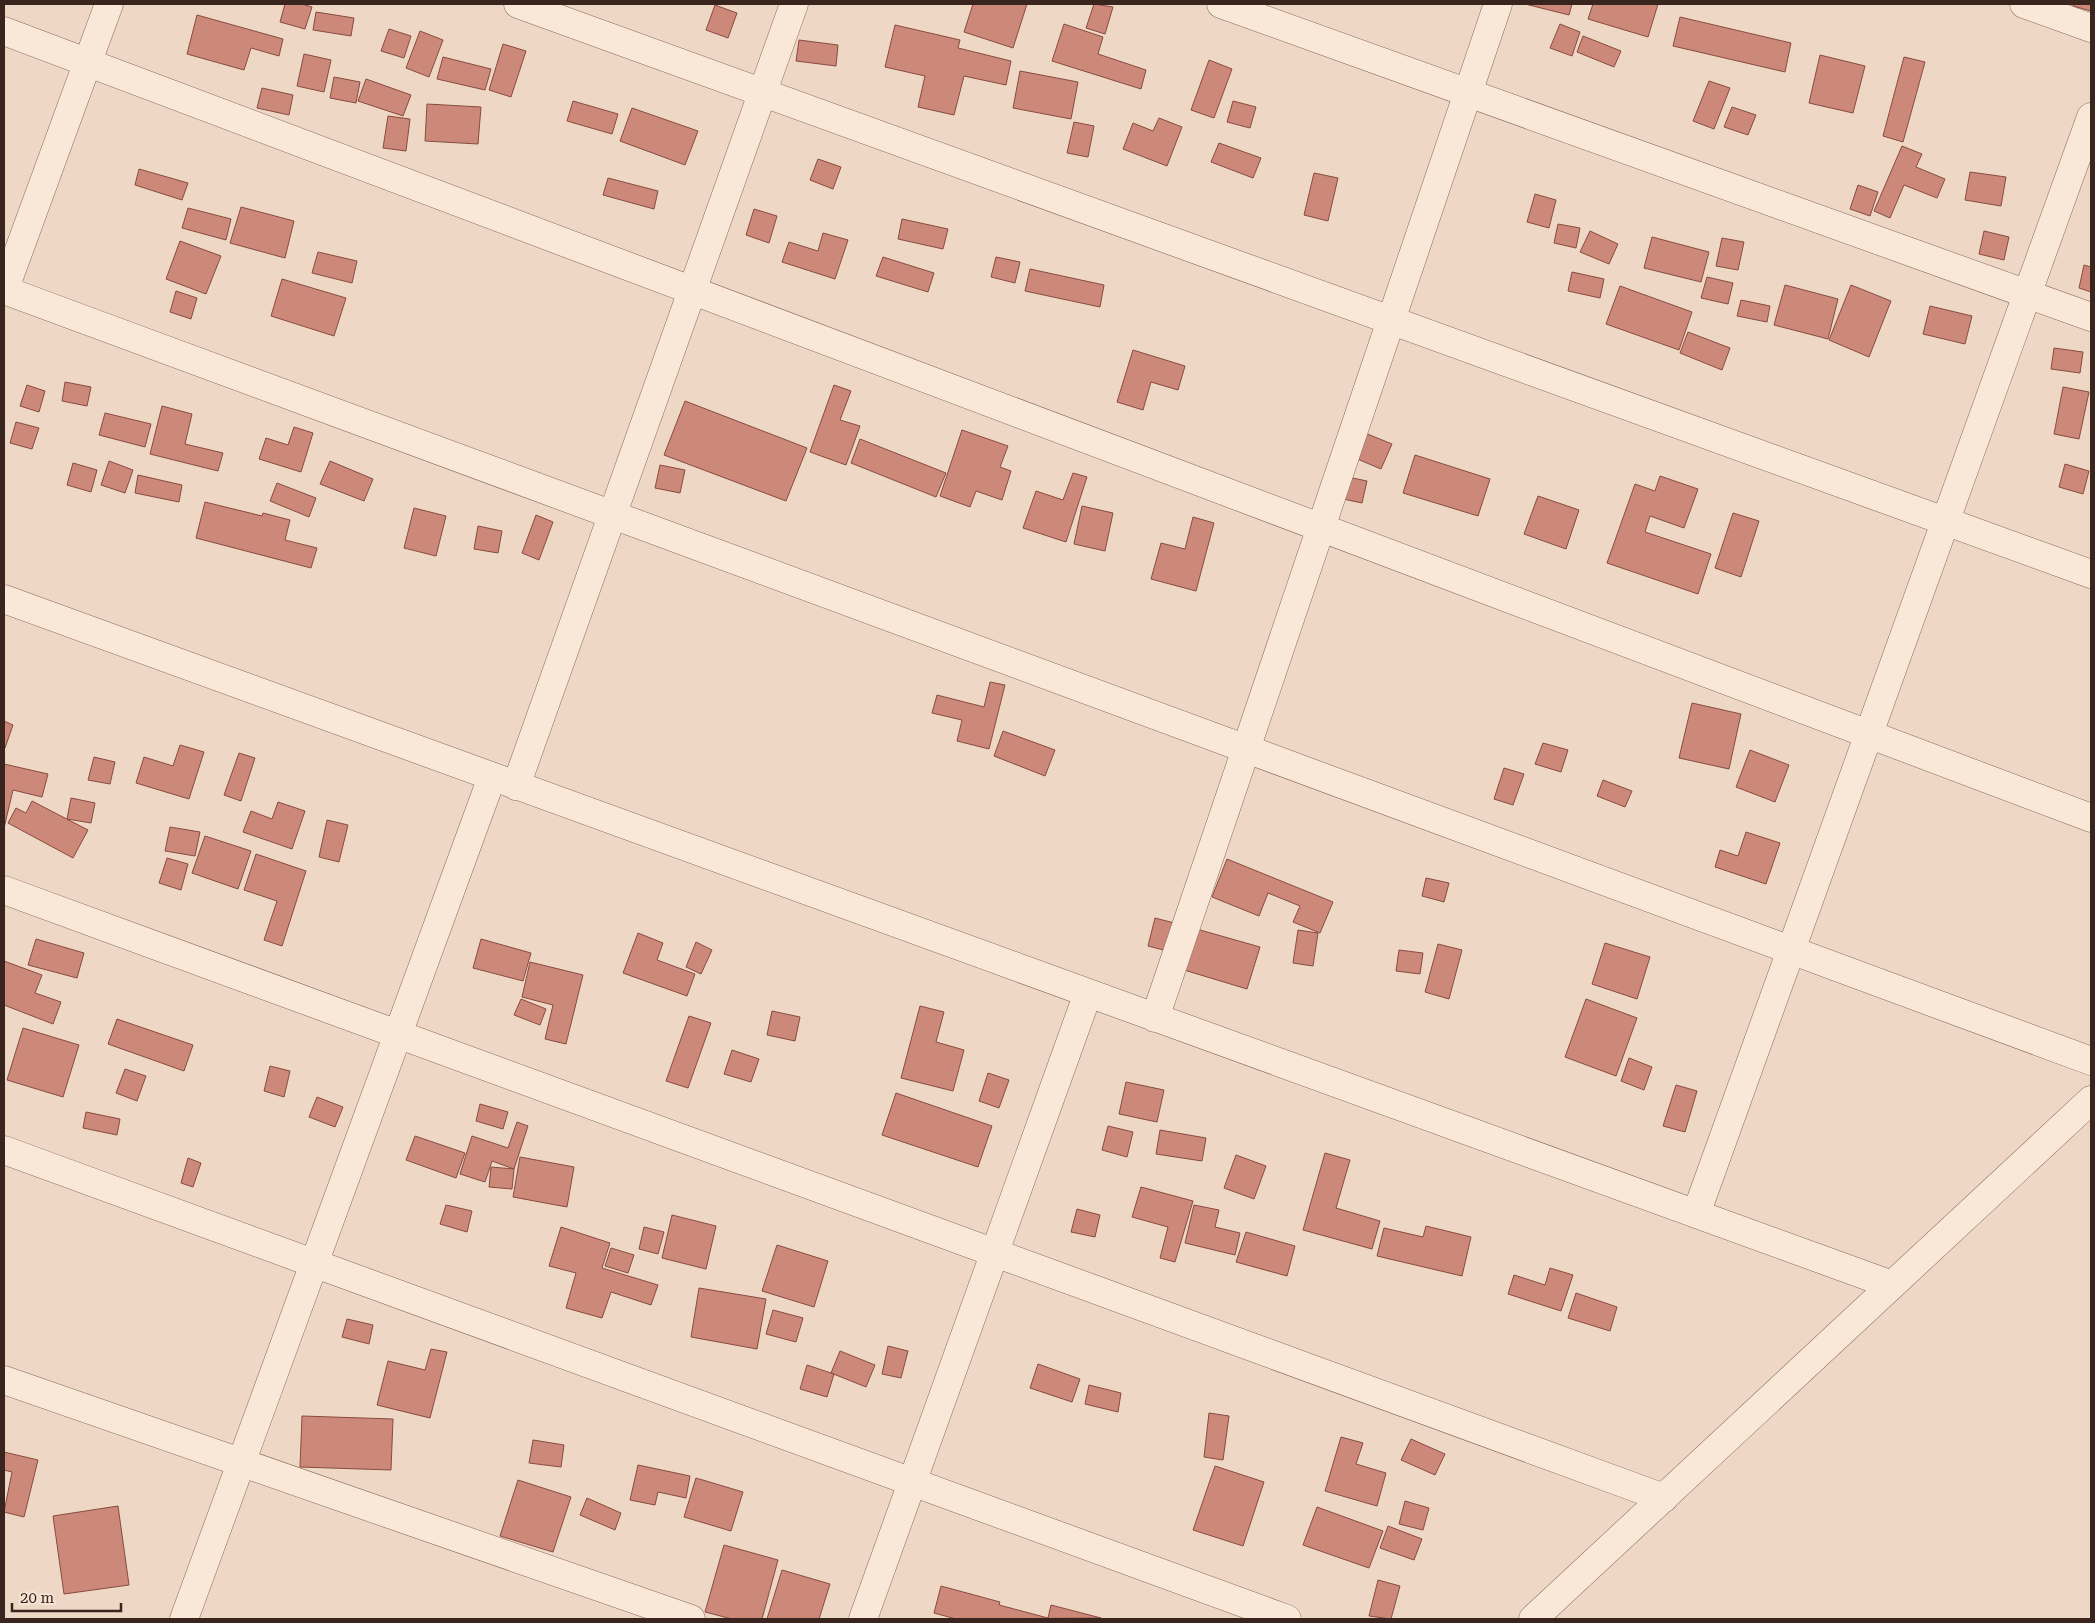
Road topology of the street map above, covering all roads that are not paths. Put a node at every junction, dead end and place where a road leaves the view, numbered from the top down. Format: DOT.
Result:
graph roads {
  1 [pos="109,4"];
  2 [pos="518,4"];
  3 [pos="794,4"];
  4 [pos="1221,4"];
  5 [pos="1498,4"];
  6 [pos="2024,4"];
  7 [pos="2091,28"];
  8 [pos="4,31"];
  9 [pos="87,63"];
  10 [pos="762,92"];
  11 [pos="1468,92"];
  12 [pos="2091,117"];
  13 [pos="4,290"];
  14 [pos="692,290"];
  15 [pos="2027,294"];
  16 [pos="2091,317"];
  17 [pos="1391,320"];
  18 [pos="613,515"];
  19 [pos="1946,521"];
  20 [pos="1321,528"];
  21 [pos="2091,574"];
  22 [pos="4,599"];
  23 [pos="1869,734"];
  24 [pos="1246,749"];
  25 [pos="504,781"];
  26 [pos="2091,818"];
  27 [pos="4,890"];
  28 [pos="1790,950"];
  29 [pos="1088,993"];
  30 [pos="1155,1018"];
  31 [pos="398,1034"];
  32 [pos="2091,1061"];
  33 [pos="2091,1100"];
  34 [pos="4,1150"];
  35 [pos="1696,1214"];
  36 [pos="995,1252"];
  37 [pos="314,1263"];
  38 [pos="1892,1285"];
  39 [pos="4,1380"];
  40 [pos="241,1462"];
  41 [pos="912,1482"];
  42 [pos="1664,1498"];
  43 [pos="184,1619"];
  44 [pos="691,1619"];
  45 [pos="863,1619"];
  46 [pos="1287,1619"];
  47 [pos="1533,1619"];
  1 -- 9 [label="street"];
  2 -- 10 [label="street"];
  3 -- 10 [label="street"];
  4 -- 11 [label="street"];
  5 -- 11 [label="street"];
  6 -- 7 [label="street"];
  8 -- 9 [label="street"];
  9 -- 13 [label="street"];
  9 -- 14 [label="street"];
  10 -- 14 [label="street"];
  10 -- 17 [label="street"];
  11 -- 15 [label="street"];
  11 -- 17 [label="street"];
  12 -- 15 [label="street"];
  13 -- 18 [label="street"];
  14 -- 18 [label="street"];
  14 -- 20 [label="street"];
  15 -- 16 [label="street"];
  15 -- 19 [label="street"];
  17 -- 19 [label="street"];
  17 -- 20 [label="street"];
  18 -- 24 [label="street"];
  18 -- 25 [label="street"];
  19 -- 21 [label="street"];
  19 -- 23 [label="street"];
  20 -- 23 [label="street"];
  20 -- 24 [label="street"];
  22 -- 25 [label="street"];
  23 -- 26 [label="street"];
  23 -- 28 [label="street"];
  24 -- 28 [label="street"];
  24 -- 30 [label="street"];
  25 -- 29 [label="street"];
  25 -- 31 [label="street"];
  27 -- 31 [label="street"];
  28 -- 32 [label="street"];
  28 -- 35 [label="street"];
  29 -- 30 [label="street"];
  29 -- 36 [label="street"];
  30 -- 35 [label="street"];
  31 -- 36 [label="street"];
  31 -- 37 [label="street"];
  33 -- 38 [label="street"];
  34 -- 37 [label="street"];
  35 -- 38 [label="street"];
  36 -- 41 [label="street"];
  36 -- 42 [label="street"];
  37 -- 40 [label="street"];
  37 -- 41 [label="street"];
  38 -- 42 [label="street"];
  39 -- 40 [label="street"];
  40 -- 43 [label="street"];
  40 -- 44 [label="street"];
  41 -- 45 [label="street"];
  41 -- 46 [label="street"];
  42 -- 47 [label="street"];
}
